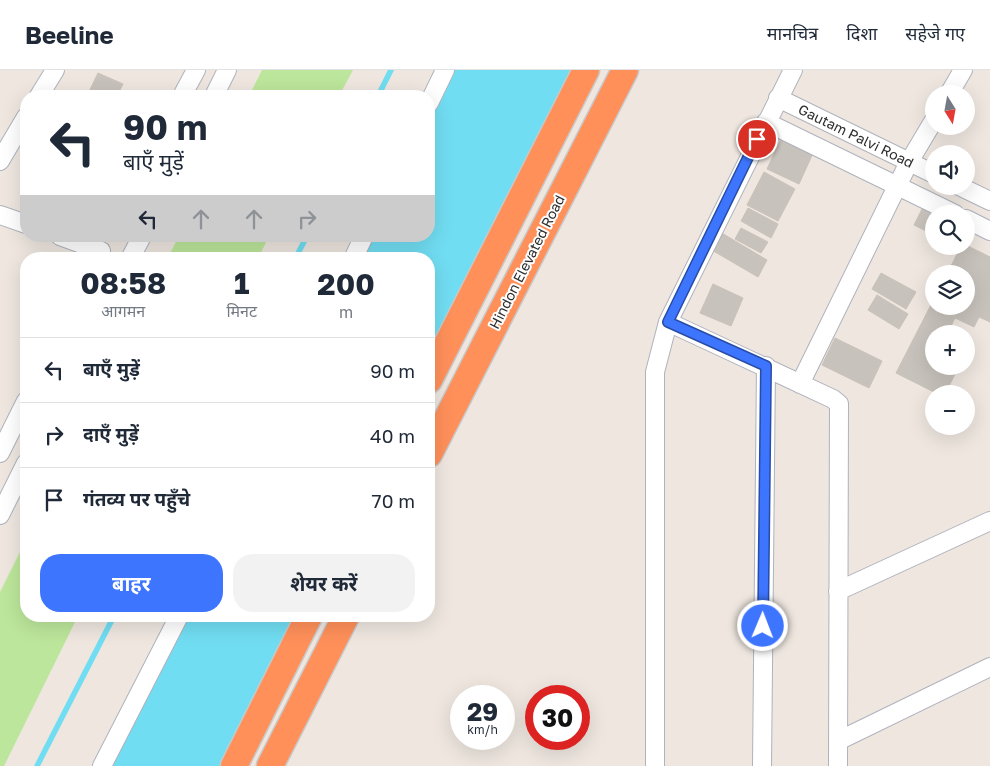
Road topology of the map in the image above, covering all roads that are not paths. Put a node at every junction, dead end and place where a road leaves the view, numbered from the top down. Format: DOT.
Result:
graph roads {
  1 [pos="55,70"];
  2 [pos="196,70"];
  3 [pos="227,70"];
  4 [pos="445,70"];
  5 [pos="586,70"];
  6 [pos="625,70"];
  7 [pos="793,70"];
  8 [pos="962,70"];
  9 [pos="954,85"];
  10 [pos="43,90"];
  11 [pos="185,90"];
  12 [pos="217,90"];
  13 [pos="435,91"];
  14 [pos="778,98"];
  15 [pos="766,122"];
  16 [pos="20,127"];
  17 [pos="925,135"];
  18 [pos="0,161"];
  19 [pos="909,162"];
  20 [pos="925,170"];
  21 [pos="897,186"];
  22 [pos="975,194"];
  23 [pos="990,201"];
  24 [pos="936,205"];
  25 [pos="0,215"];
  26 [pos="20,222"];
  27 [pos="975,224"];
  28 [pos="990,231"];
  29 [pos="80,242"];
  30 [pos="103,249"];
  31 [pos="668,322"];
  32 [pos="766,366"];
  33 [pos="435,368"];
  34 [pos="800,384"];
  35 [pos="20,413"];
  36 [pos="435,442"];
  37 [pos="0,453"];
  38 [pos="20,475"];
  39 [pos="0,515"];
  40 [pos="990,521"];
  41 [pos="838,591"];
  42 [pos="176,622"];
  43 [pos="307,622"];
  44 [pos="343,622"];
  45 [pos="990,667"];
  46 [pos="838,741"];
  47 [pos="102,766"];
  48 [pos="234,766"];
  49 [pos="270,766"];
  50 [pos="655,766"];
  51 [pos="762,766"];
  52 [pos="838,766"];
  1 -- 10 [label="street"];
  2 -- 11 [label="street"];
  3 -- 12 [label="street"];
  4 -- 13 [label="street"];
  5 -- 33 [label="highway"];
  6 -- 36 [label="highway, Hindon Elevated Road"];
  7 -- 14 [label="street"];
  8 -- 9 [label="street"];
  14 -- 15 [label="street"];
  14 -- 19 [label="street, Gautam Palvi Road"];
  15 -- 21 [label="street, Gautam Palvi Road"];
  15 -- 31 [label="street"];
  16 -- 18 [label="street"];
  17 -- 19 [label="street"];
  19 -- 20 [label="street, Gautam Palvi Road"];
  19 -- 21 [label="street"];
  21 -- 24 [label="street, Gautam Palvi Road"];
  21 -- 34 [label="street"];
  22 -- 23 [label="street"];
  25 -- 26 [label="street"];
  27 -- 28 [label="street"];
  29 -- 30 [label="street"];
  31 -- 32 [label="street"];
  31 -- 50 [label="street"];
  32 -- 34 [label="street"];
  32 -- 51 [label="street"];
  34 -- 41 [label="street"];
  35 -- 37 [label="street"];
  38 -- 39 [label="street"];
  40 -- 41 [label="street"];
  41 -- 46 [label="street"];
  42 -- 47 [label="street"];
  43 -- 48 [label="highway"];
  44 -- 49 [label="highway"];
  45 -- 46 [label="street"];
  46 -- 52 [label="street"];
}
